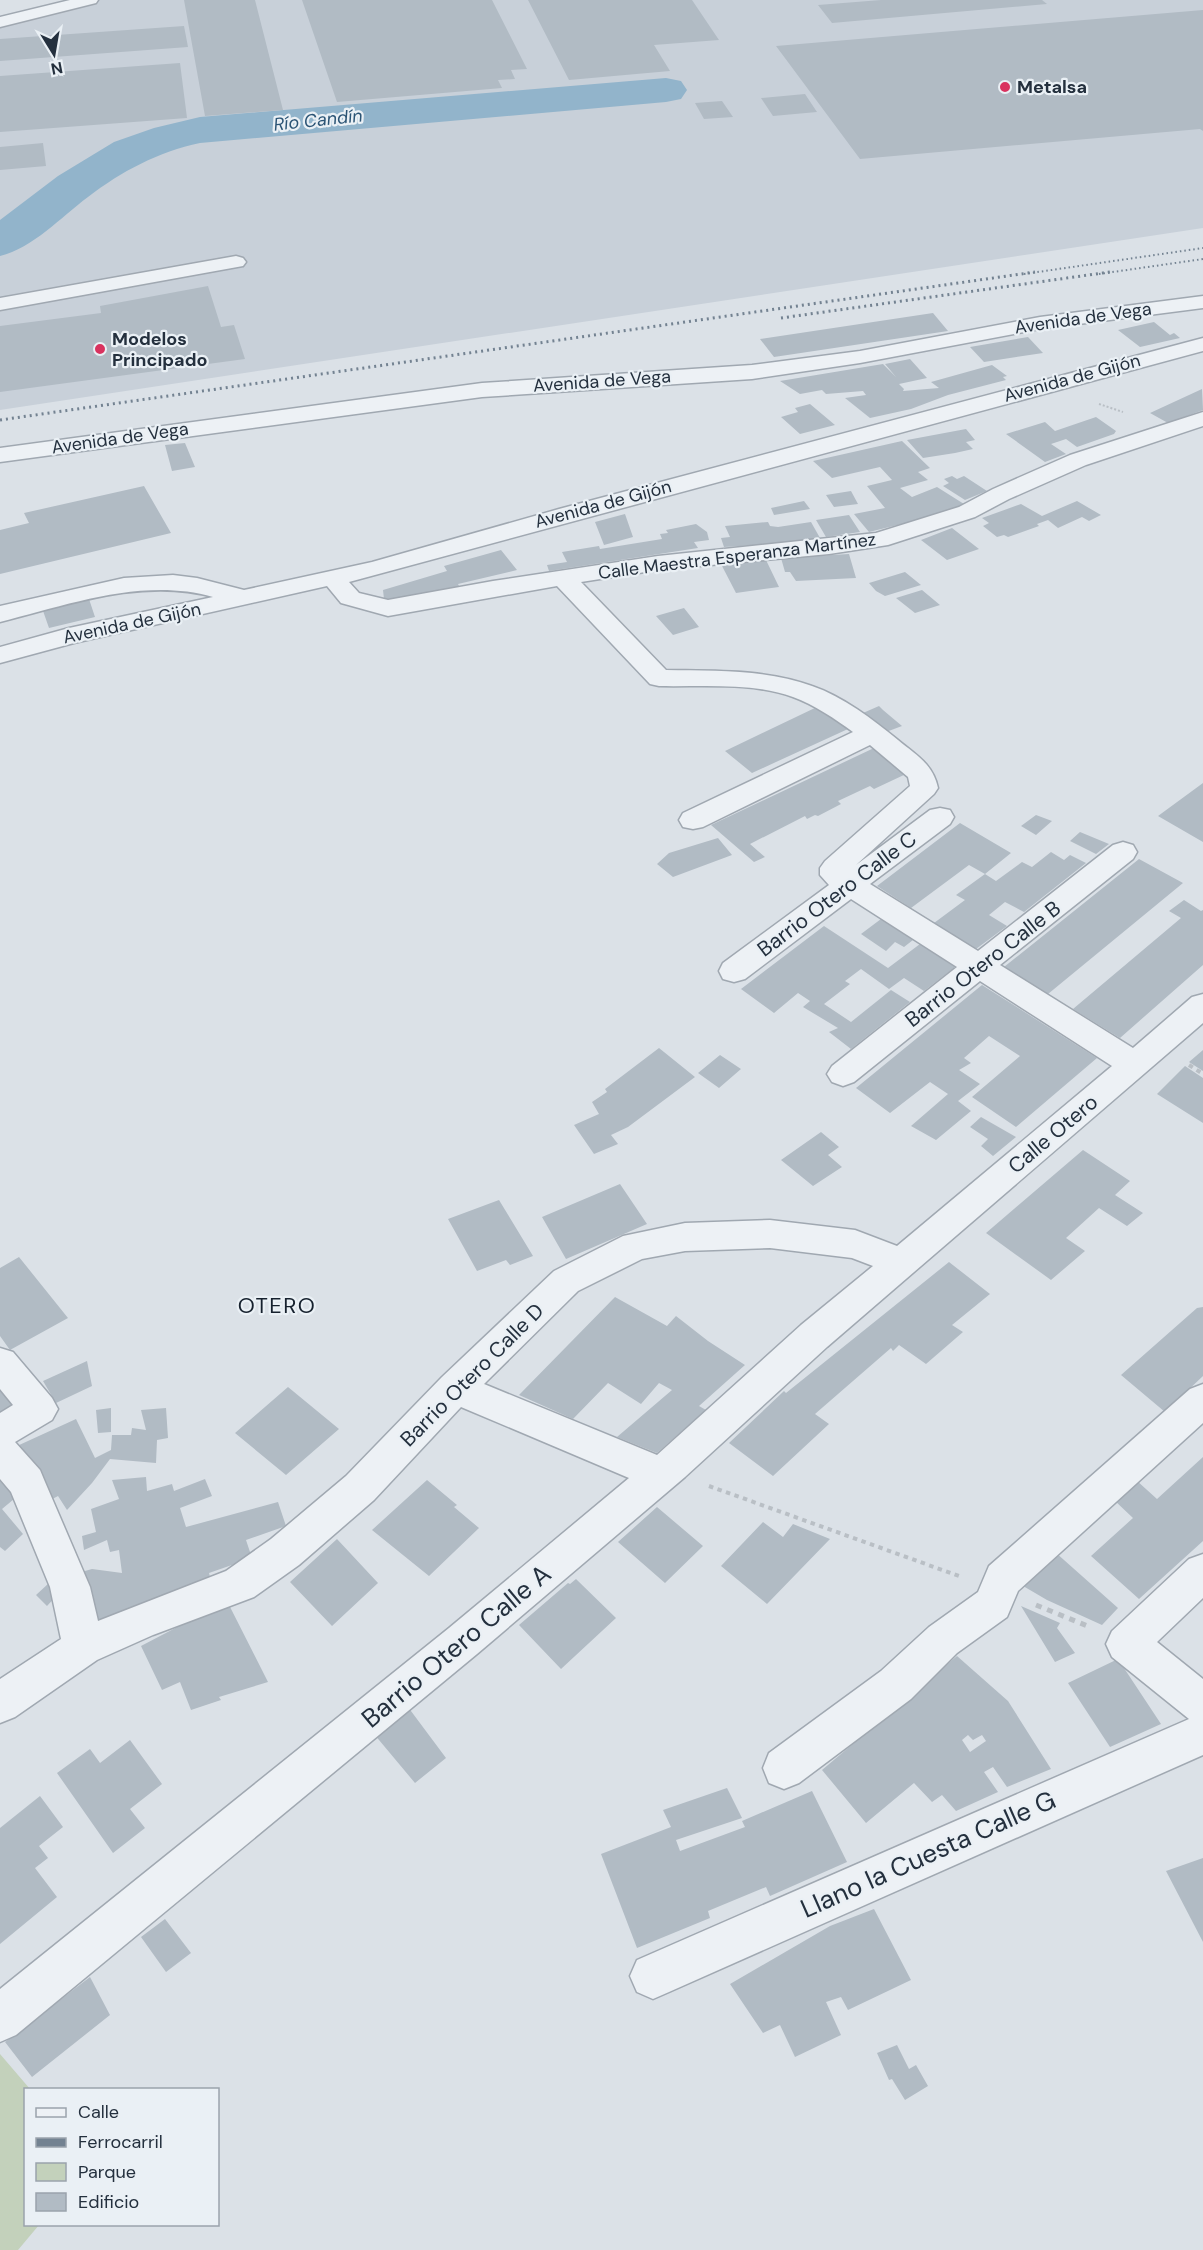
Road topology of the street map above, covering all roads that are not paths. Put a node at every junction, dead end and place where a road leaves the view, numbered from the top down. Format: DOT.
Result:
graph roads {
  1 [pos="90,0"];
  2 [pos="0,22"];
  3 [pos="236,262"];
  4 [pos="1203,302"];
  5 [pos="0,304"];
  6 [pos="1203,344"];
  7 [pos="1203,419"];
  8 [pos="0,455"];
  9 [pos="562,577"];
  10 [pos="334,579"];
  11 [pos="248,598"];
  12 [pos="0,614"];
  13 [pos="0,655"];
  14 [pos="872,734"];
  15 [pos="940,817"];
  16 [pos="693,820"];
  17 [pos="1123,852"];
  18 [pos="849,885"];
  19 [pos="981,967"];
  20 [pos="734,972"];
  21 [pos="1203,1005"];
  22 [pos="1135,1065"];
  23 [pos="843,1074"];
  24 [pos="902,1262"];
  25 [pos="0,1363"];
  26 [pos="455,1388"];
  27 [pos="1203,1400"];
  28 [pos="0,1432"];
  29 [pos="0,1452"];
  30 [pos="667,1470"];
  31 [pos="1203,1572"];
  32 [pos="83,1647"];
  33 [pos="0,1703"];
  34 [pos="1203,1705"];
  35 [pos="1203,1734"];
  36 [pos="784,1768"];
  37 [pos="653,1976"];
  38 [pos="0,2019"];
  1 -- 2 [label="street"];
  3 -- 5 [label="street"];
  4 -- 8 [label="street, Avenida de Vega"];
  6 -- 10 [label="street, Avenida de Gijón"];
  7 -- 9 [label="street, Calle Maestra Esperanza Martínez"];
  9 -- 10 [label="street, Calle Maestra Esperanza Martínez"];
  9 -- 14 [label="street"];
  10 -- 11 [label="street, Avenida de Gijón"];
  11 -- 12 [label="street"];
  11 -- 13 [label="street, Avenida de Gijón"];
  14 -- 16 [label="street"];
  14 -- 18 [label="street"];
  15 -- 18 [label="street, Barrio Otero Calle C"];
  17 -- 19 [label="street, Barrio Otero Calle B"];
  18 -- 19 [label="street"];
  18 -- 20 [label="street, Barrio Otero Calle C"];
  19 -- 22 [label="street"];
  19 -- 23 [label="street, Barrio Otero Calle B"];
  21 -- 22 [label="street, Calle Otero"];
  22 -- 24 [label="street, Calle Otero"];
  24 -- 26 [label="street, Barrio Otero Calle D"];
  24 -- 30 [label="street, Barrio Otero Calle A"];
  25 -- 28 [label="street"];
  26 -- 30 [label="street"];
  26 -- 32 [label="street, Barrio Otero Calle D"];
  27 -- 36 [label="street"];
  29 -- 32 [label="street"];
  30 -- 38 [label="street, Barrio Otero Calle A"];
  31 -- 34 [label="street"];
  32 -- 33 [label="street, Barrio Otero Calle D"];
  35 -- 37 [label="street, Llano la Cuesta Calle G"];
}
